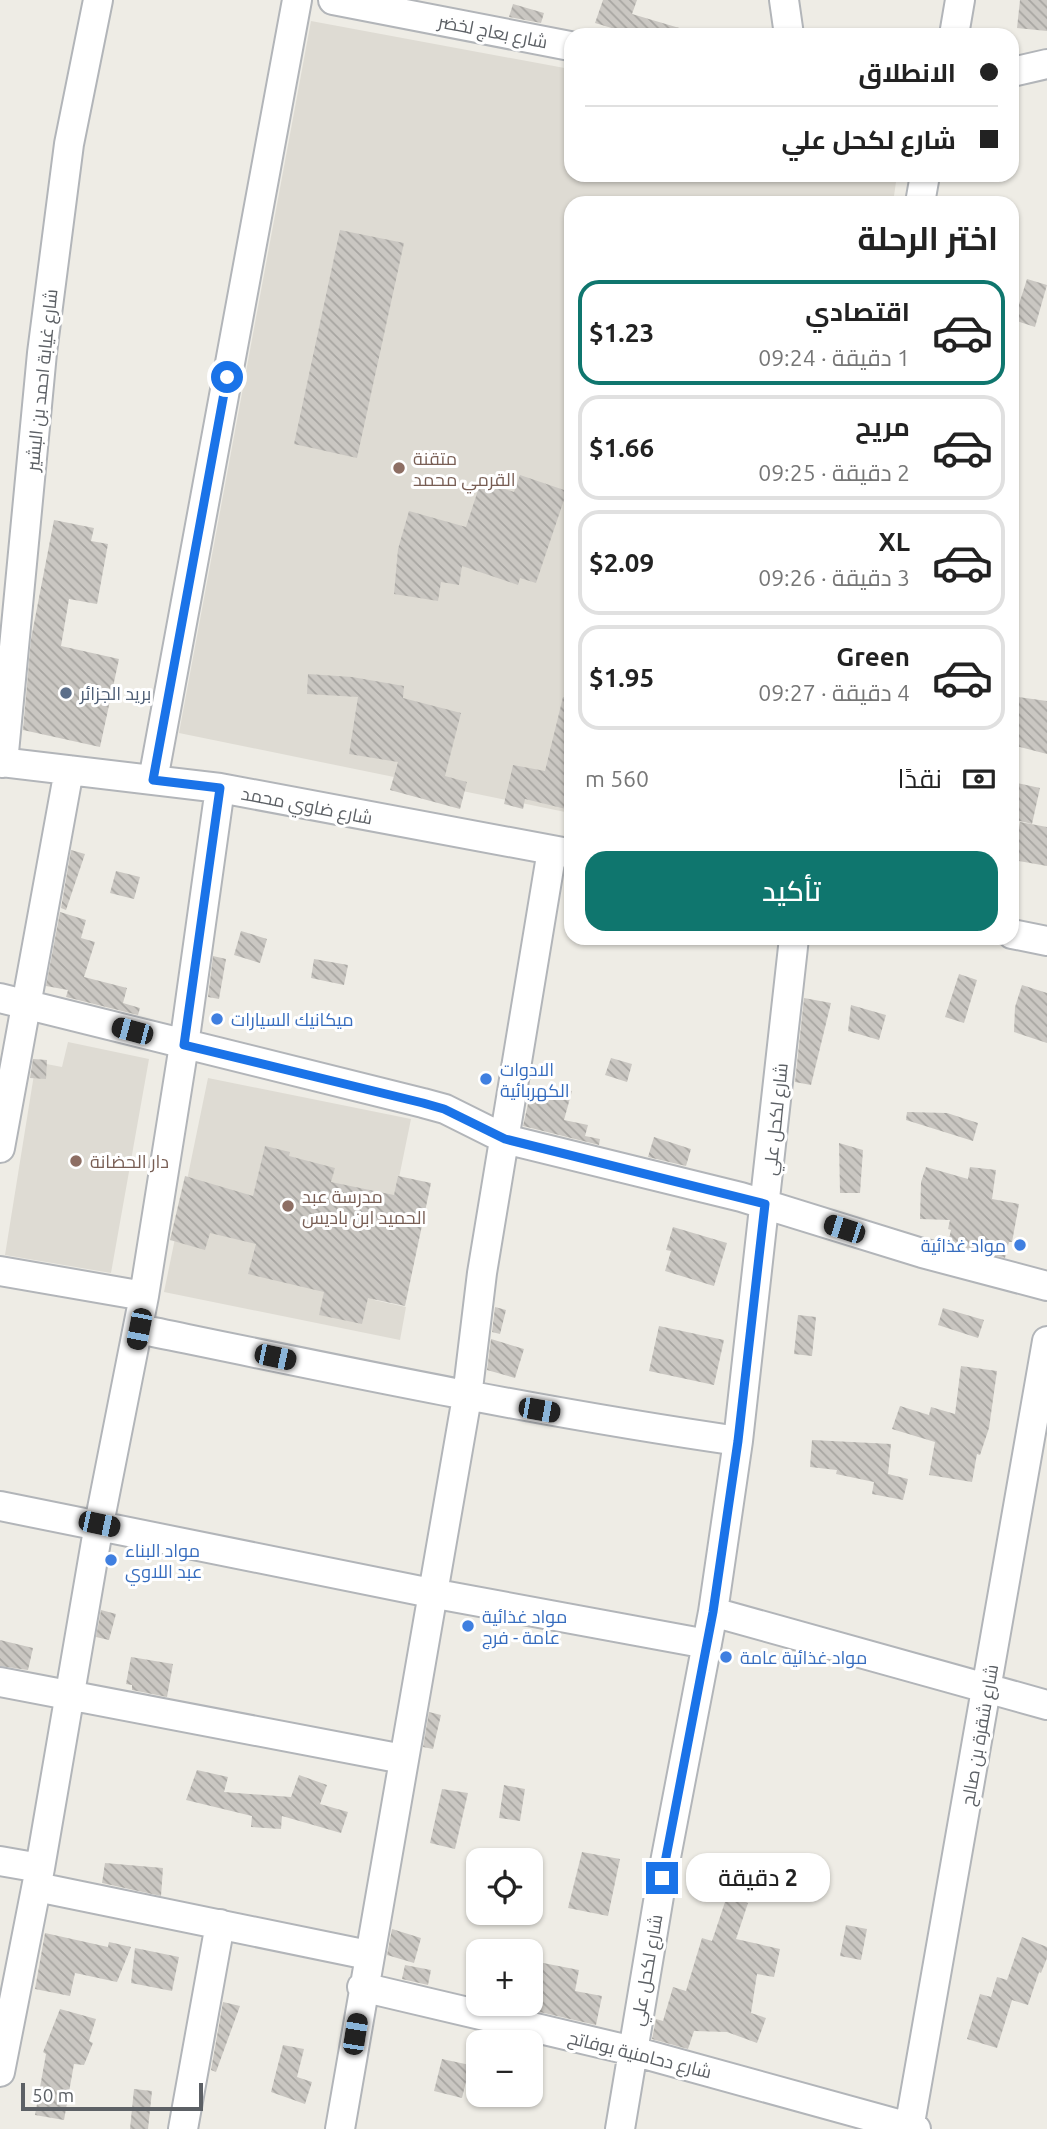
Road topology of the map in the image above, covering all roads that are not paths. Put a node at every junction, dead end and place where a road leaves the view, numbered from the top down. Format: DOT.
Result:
graph roads {
  1 [pos="98,0"];
  2 [pos="297,0"];
  3 [pos="333,0"];
  4 [pos="784,0"];
  5 [pos="960,0"];
  6 [pos="788,28"];
  7 [pos="955,28"];
  8 [pos="564,45"];
  9 [pos="1047,64"];
  10 [pos="1019,70"];
  11 [pos="1,762"];
  12 [pos="69,770"];
  13 [pos="153,780"];
  14 [pos="220,788"];
  15 [pos="561,852"];
  16 [pos="1019,935"];
  17 [pos="1047,941"];
  18 [pos="793,945"];
  19 [pos="13,1001"];
  20 [pos="184,1045"];
  21 [pos="505,1139"];
  22 [pos="0,1148"];
  23 [pos="765,1204"];
  24 [pos="0,1271"];
  25 [pos="1047,1286"];
  26 [pos="144,1296"];
  27 [pos="139,1329"];
  28 [pos="1047,1341"];
  29 [pos="467,1397"];
  30 [pos="738,1441"];
  31 [pos="0,1506"];
  32 [pos="99,1524"];
  33 [pos="431,1593"];
  34 [pos="713,1612"];
  35 [pos="707,1644"];
  36 [pos="0,1682"];
  37 [pos="987,1688"];
  38 [pos="70,1694"];
  39 [pos="1047,1704"];
  40 [pos="403,1759"];
  41 [pos="0,1861"];
  42 [pos="39,1877"];
  43 [pos="220,1924"];
  44 [pos="368,1955"];
  45 [pos="362,1987"];
  46 [pos="3,2037"];
  47 [pos="632,2051"];
  48 [pos="0,2072"];
  49 [pos="911,2128"];
  50 [pos="183,2129"];
  51 [pos="340,2129"];
  52 [pos="620,2129"];
  1 -- 11 [label="street, شارع غيابة احمد بن البشير"];
  2 -- 13 [label="street"];
  3 -- 8 [label="street, شارع بعاج لخضر"];
  4 -- 6 [label="street"];
  5 -- 7 [label="street"];
  9 -- 10 [label="street"];
  11 -- 12 [label="street, شارع ضاوي محمد"];
  12 -- 13 [label="street, شارع ضاوي محمد"];
  12 -- 19 [label="street"];
  13 -- 14 [label="street, شارع ضاوي محمد"];
  14 -- 15 [label="street, شارع ضاوي محمد"];
  14 -- 20 [label="street"];
  15 -- 21 [label="street"];
  16 -- 17 [label="street"];
  18 -- 23 [label="street, شارع لكحل علي"];
  19 -- 20 [label="street"];
  19 -- 22 [label="street"];
  20 -- 21 [label="street"];
  20 -- 26 [label="street"];
  21 -- 23 [label="street"];
  21 -- 29 [label="street"];
  23 -- 25 [label="street"];
  23 -- 30 [label="street, شارع لكحل علي"];
  24 -- 26 [label="street"];
  26 -- 27 [label="street"];
  27 -- 29 [label="street"];
  27 -- 32 [label="street"];
  28 -- 37 [label="street, شارع شقرة بن صالح"];
  29 -- 30 [label="street"];
  29 -- 33 [label="street"];
  30 -- 34 [label="street, شارع لكحل علي"];
  31 -- 32 [label="street"];
  32 -- 33 [label="street"];
  32 -- 38 [label="street"];
  33 -- 35 [label="street"];
  33 -- 40 [label="street"];
  34 -- 35 [label="street, شارع لكحل علي"];
  34 -- 37 [label="street"];
  35 -- 47 [label="street, شارع لكحل علي"];
  36 -- 38 [label="street"];
  37 -- 39 [label="street"];
  37 -- 49 [label="street, شارع شقرة بن صالح"];
  38 -- 40 [label="street"];
  38 -- 42 [label="street"];
  40 -- 44 [label="street"];
  41 -- 42 [label="street"];
  42 -- 43 [label="street"];
  42 -- 46 [label="street"];
  43 -- 44 [label="street"];
  43 -- 50 [label="street"];
  44 -- 45 [label="street"];
  45 -- 47 [label="street, شارع دحامنية بوفاتح"];
  45 -- 51 [label="street"];
  46 -- 48 [label="street"];
  47 -- 49 [label="street, شارع دحامنية بوفاتح"];
  47 -- 52 [label="street, شارع لكحل علي"];
}
